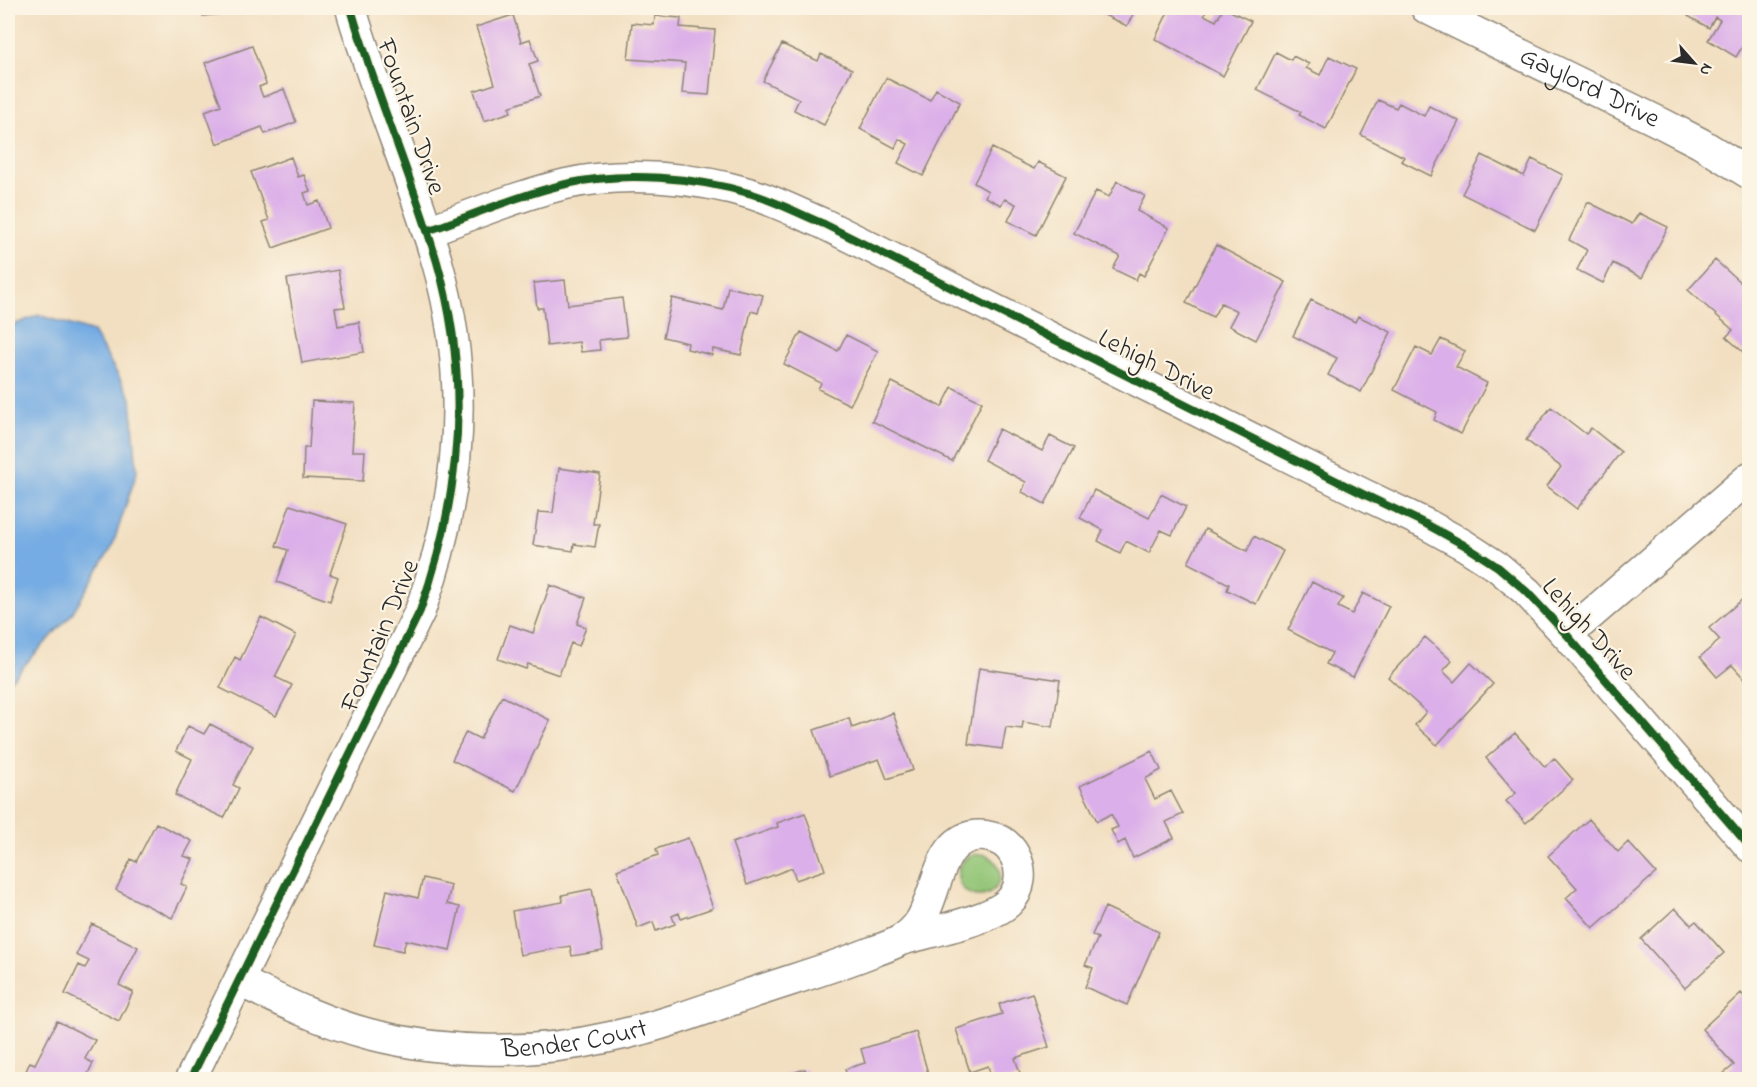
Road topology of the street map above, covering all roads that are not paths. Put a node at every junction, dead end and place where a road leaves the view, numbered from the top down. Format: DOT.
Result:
graph roads {
  1 [pos="351,8"];
  2 [pos="1426,8"];
  3 [pos="1749,174"];
  4 [pos="427,231"];
  5 [pos="1749,477"];
  6 [pos="1567,635"];
  7 [pos="1749,847"];
  8 [pos="905,939"];
  9 [pos="239,981"];
  10 [pos="190,1080"];
  1 -- 4 [label="street, Fountain Drive"];
  2 -- 3 [label="street, Gaylord Drive"];
  4 -- 6 [label="street, Lehigh Drive"];
  4 -- 9 [label="street, Fountain Drive"];
  5 -- 6 [label="street"];
  6 -- 7 [label="street, Lehigh Drive"];
  8 -- 9 [label="street, Bender Court"];
  9 -- 10 [label="street, Fountain Drive"];
}
